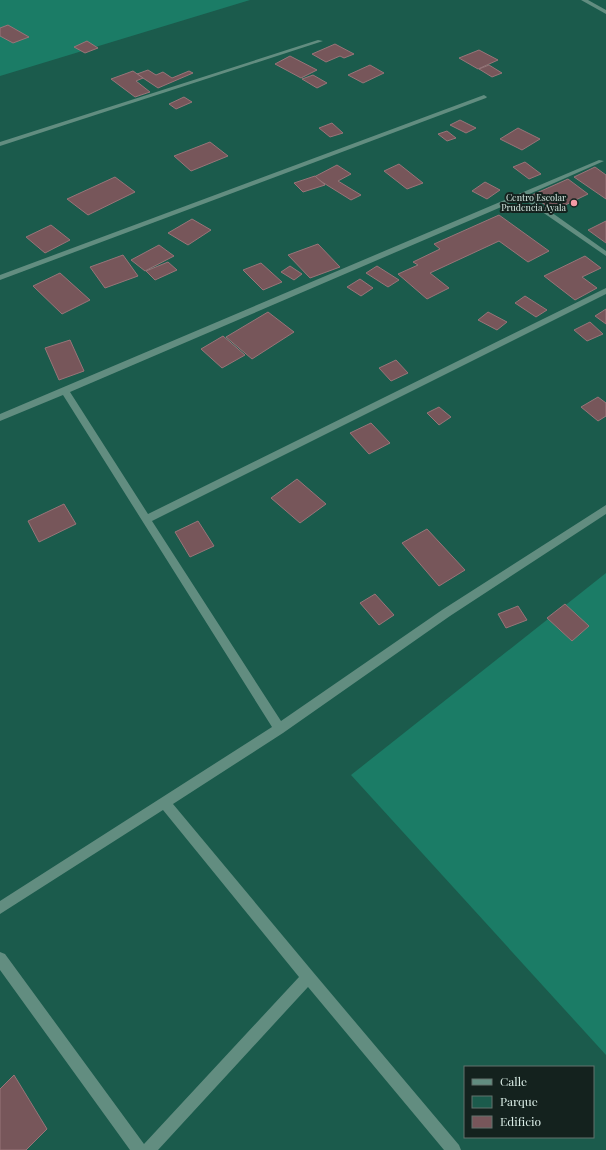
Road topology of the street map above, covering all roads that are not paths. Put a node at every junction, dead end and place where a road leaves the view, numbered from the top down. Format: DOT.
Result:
graph roads {
  1 [pos="584,0"];
  2 [pos="606,12"];
  3 [pos="320,41"];
  4 [pos="484,97"];
  5 [pos="0,144"];
  6 [pos="601,161"];
  7 [pos="521,194"];
  8 [pos="606,254"];
  9 [pos="0,278"];
  10 [pos="606,291"];
  11 [pos="64,390"];
  12 [pos="0,418"];
  13 [pos="606,509"];
  14 [pos="147,520"];
  15 [pos="279,729"];
  16 [pos="164,802"];
  17 [pos="0,908"];
  18 [pos="0,959"];
  19 [pos="308,977"];
  20 [pos="139,1150"];
  21 [pos="148,1150"];
  22 [pos="454,1150"];
  1 -- 2 [label="street"];
  3 -- 5 [label="street"];
  4 -- 9 [label="street"];
  6 -- 7 [label="street"];
  7 -- 8 [label="street"];
  7 -- 11 [label="street"];
  10 -- 14 [label="street"];
  11 -- 12 [label="street"];
  11 -- 14 [label="street"];
  13 -- 15 [label="street"];
  14 -- 15 [label="street"];
  15 -- 16 [label="street"];
  16 -- 17 [label="street"];
  16 -- 19 [label="street"];
  18 -- 20 [label="street"];
  19 -- 21 [label="street"];
  19 -- 22 [label="street"];
}
